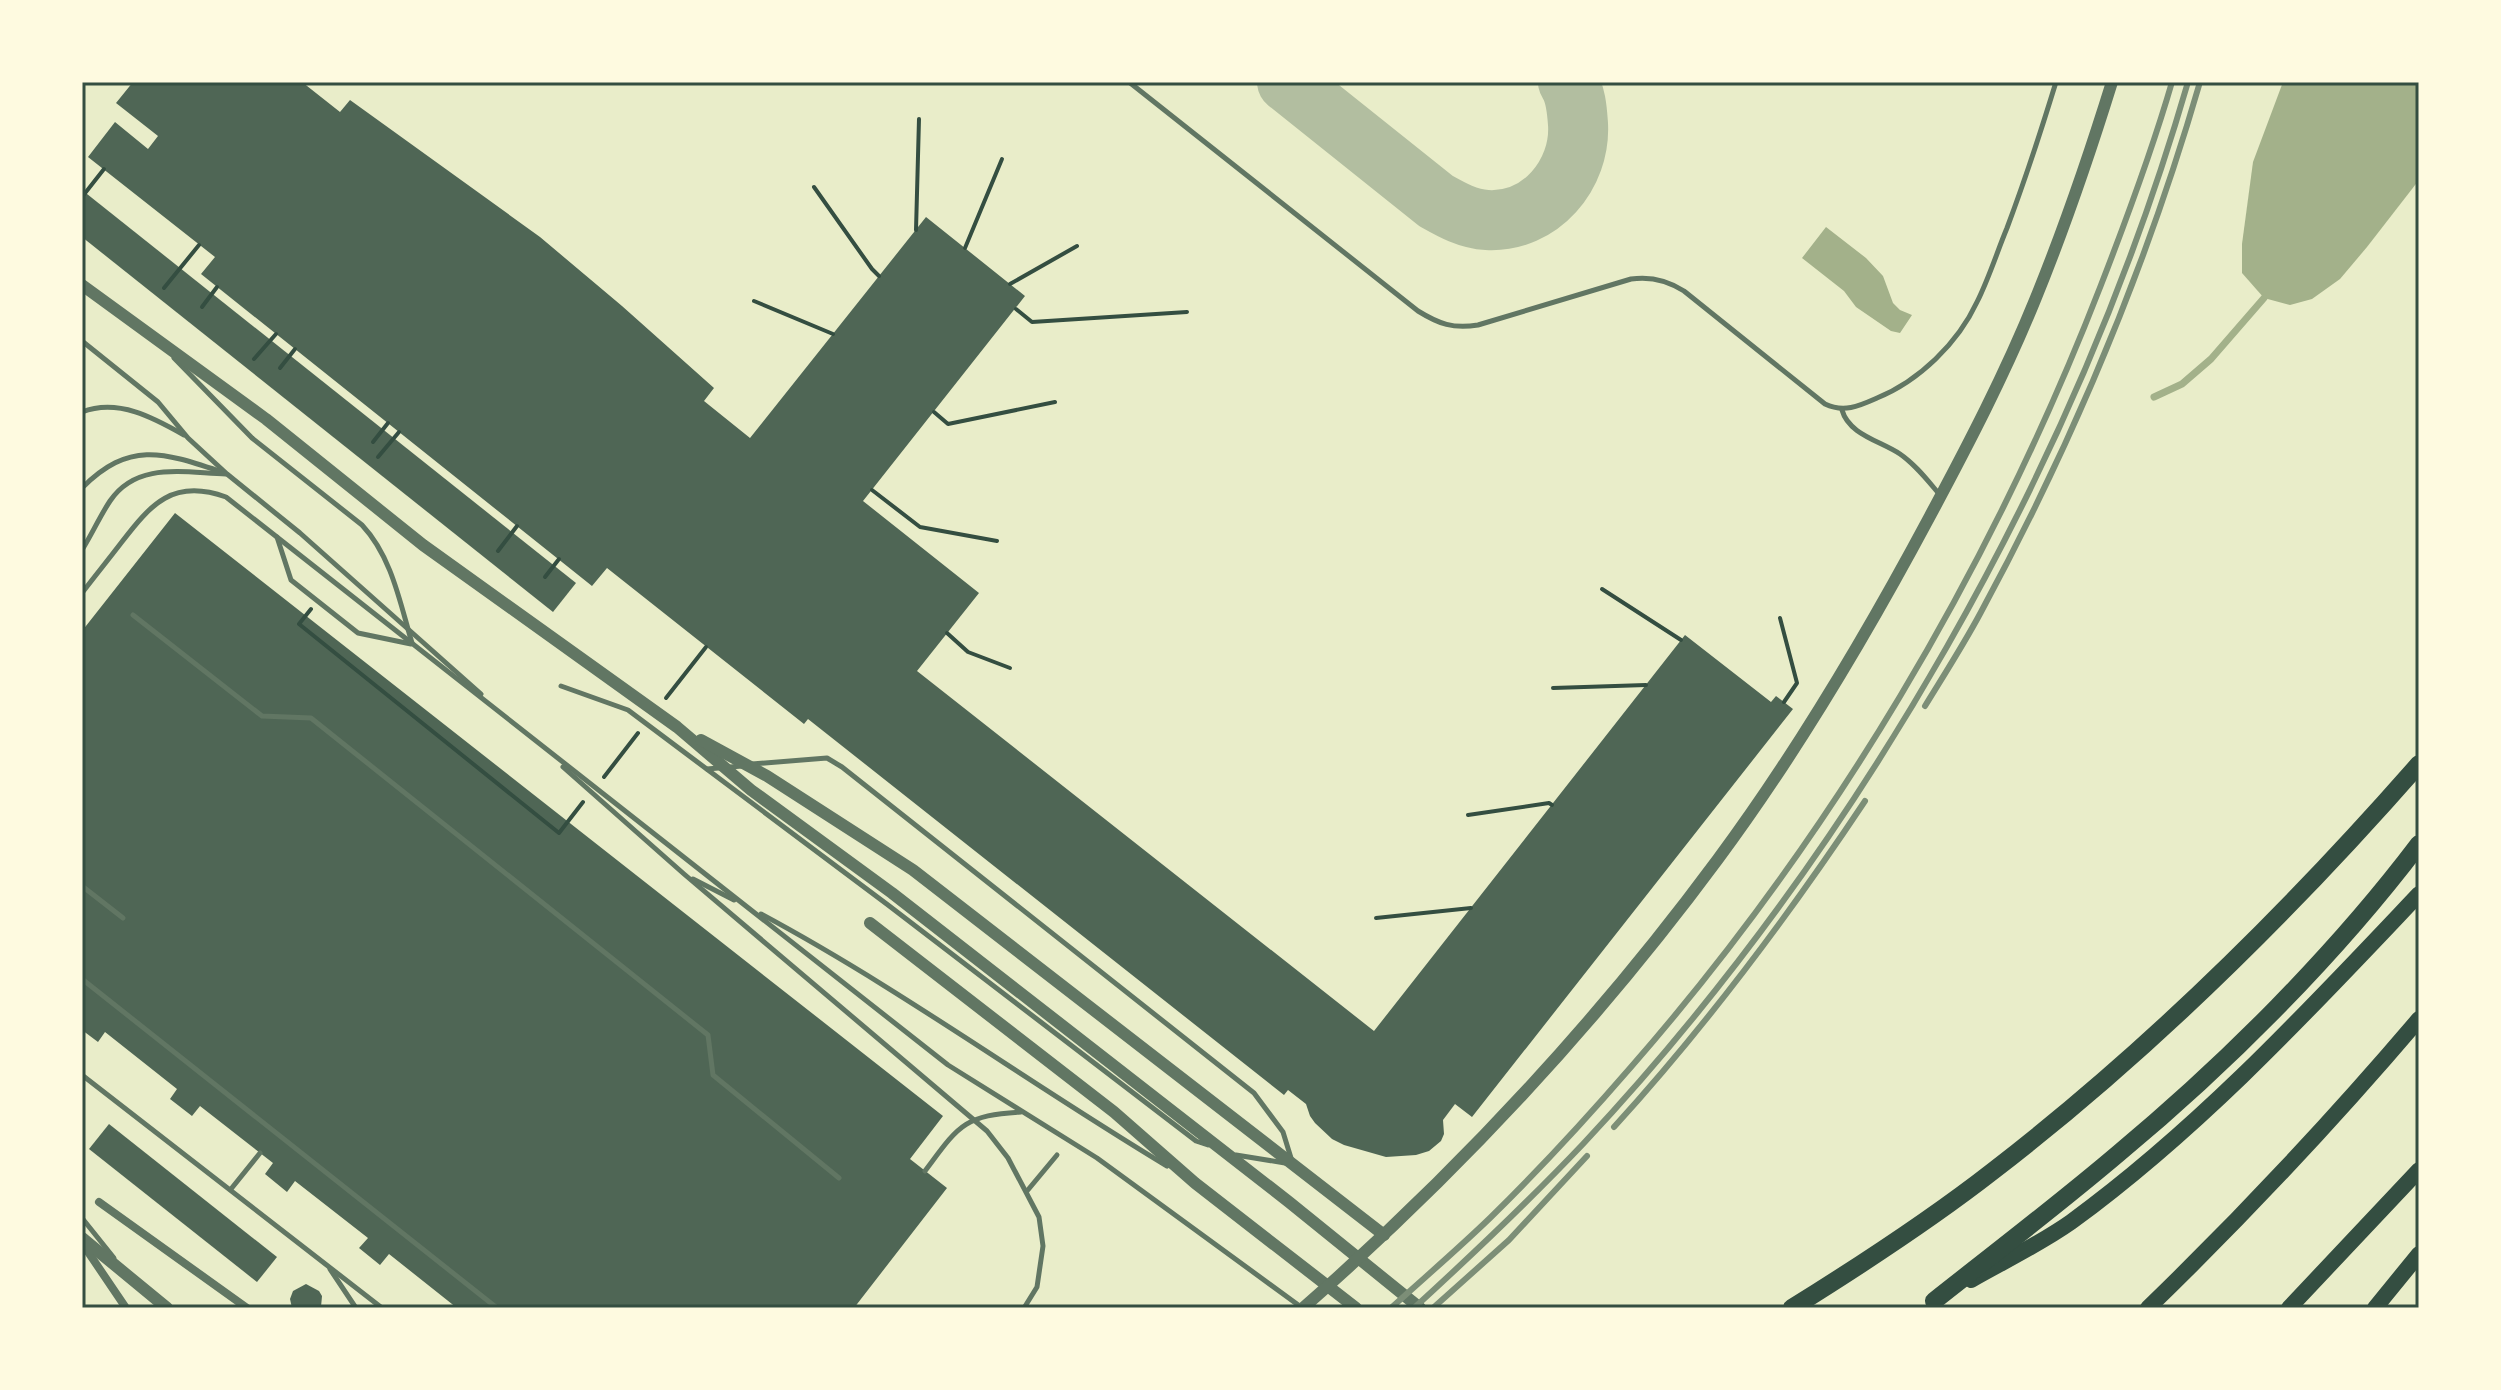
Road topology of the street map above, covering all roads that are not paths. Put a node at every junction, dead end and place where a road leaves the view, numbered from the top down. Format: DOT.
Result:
graph roads {
  1 [pos="1129,82"];
  2 [pos="2056,82"];
  3 [pos="2112,82"];
  4 [pos="82,285"];
  5 [pos="151,335"];
  6 [pos="82,341"];
  7 [pos="1842,410"];
  8 [pos="82,412"];
  9 [pos="188,438"];
  10 [pos="227,474"];
  11 [pos="82,488"];
  12 [pos="1941,495"];
  13 [pos="277,537"];
  14 [pos="82,550"];
  15 [pos="82,593"];
  16 [pos="133,615"];
  17 [pos="412,644"];
  18 [pos="561,686"];
  19 [pos="677,727"];
  20 [pos="2419,764"];
  21 [pos="707,769"];
  22 [pos="2419,844"];
  23 [pos="684,874"];
  24 [pos="82,886"];
  25 [pos="2419,894"];
  26 [pos="123,918"];
  27 [pos="870,923"];
  28 [pos="82,979"];
  29 [pos="2419,1019"];
  30 [pos="82,1075"];
  31 [pos="1022,1111"];
  32 [pos="260,1153"];
  33 [pos="1057,1155"];
  34 [pos="1293,1164"];
  35 [pos="2419,1170"];
  36 [pos="925,1171"];
  37 [pos="839,1178"];
  38 [pos="1195,1183"];
  39 [pos="231,1189"];
  40 [pos="1027,1191"];
  41 [pos="99,1202"];
  42 [pos="82,1218"];
  43 [pos="1384,1235"];
  44 [pos="82,1241"];
  45 [pos="2419,1254"];
  46 [pos="327,1265"];
  47 [pos="127,1273"];
  48 [pos="1928,1304"];
  49 [pos="126,1308"];
  50 [pos="167,1308"];
  51 [pos="247,1308"];
  52 [pos="356,1308"];
  53 [pos="382,1308"];
  54 [pos="497,1308"];
  55 [pos="1024,1308"];
  56 [pos="1302,1308"];
  57 [pos="1356,1308"];
  58 [pos="1420,1308"];
  59 [pos="1792,1308"];
  60 [pos="2148,1308"];
  61 [pos="2289,1308"];
  62 [pos="2375,1308"];
  1 -- 7 [label="lane"];
  2 -- 7 [label="lane"];
  3 -- 12 [label="street"];
  4 -- 5 [label="street"];
  5 -- 17 [label="lane"];
  5 -- 19 [label="street"];
  6 -- 9 [label="lane"];
  7 -- 12 [label="lane"];
  8 -- 9 [label="lane"];
  9 -- 10 [label="lane"];
  10 -- 11 [label="lane"];
  10 -- 14 [label="lane"];
  10 -- 23 [label="lane"];
  12 -- 43 [label="street"];
  13 -- 15 [label="lane"];
  13 -- 17 [label="lane"];
  13 -- 17 [label="lane"];
  16 -- 37 [label="lane"];
  17 -- 31 [label="lane"];
  18 -- 21 [label="lane"];
  19 -- 34 [label="street"];
  19 -- 58 [label="street"];
  20 -- 59 [label="highway"];
  21 -- 34 [label="lane"];
  21 -- 34 [label="lane"];
  22 -- 48 [label="highway"];
  23 -- 38 [label="lane"];
  23 -- 40 [label="lane"];
  24 -- 26 [label="lane"];
  25 -- 48 [label="main road"];
  27 -- 38 [label="street"];
  28 -- 54 [label="lane"];
  29 -- 60 [label="main road"];
  30 -- 39 [label="lane"];
  31 -- 36 [label="lane"];
  31 -- 56 [label="lane"];
  32 -- 39 [label="lane"];
  33 -- 40 [label="lane"];
  34 -- 43 [label="street"];
  35 -- 61 [label="main road"];
  38 -- 57 [label="street"];
  39 -- 46 [label="lane"];
  40 -- 55 [label="lane"];
  41 -- 51 [label="street"];
  42 -- 47 [label="lane"];
  43 -- 56 [label="street"];
  44 -- 47 [label="street"];
  44 -- 49 [label="street"];
  45 -- 62 [label="main road"];
  46 -- 52 [label="lane"];
  46 -- 53 [label="lane"];
  47 -- 50 [label="street"];
}
